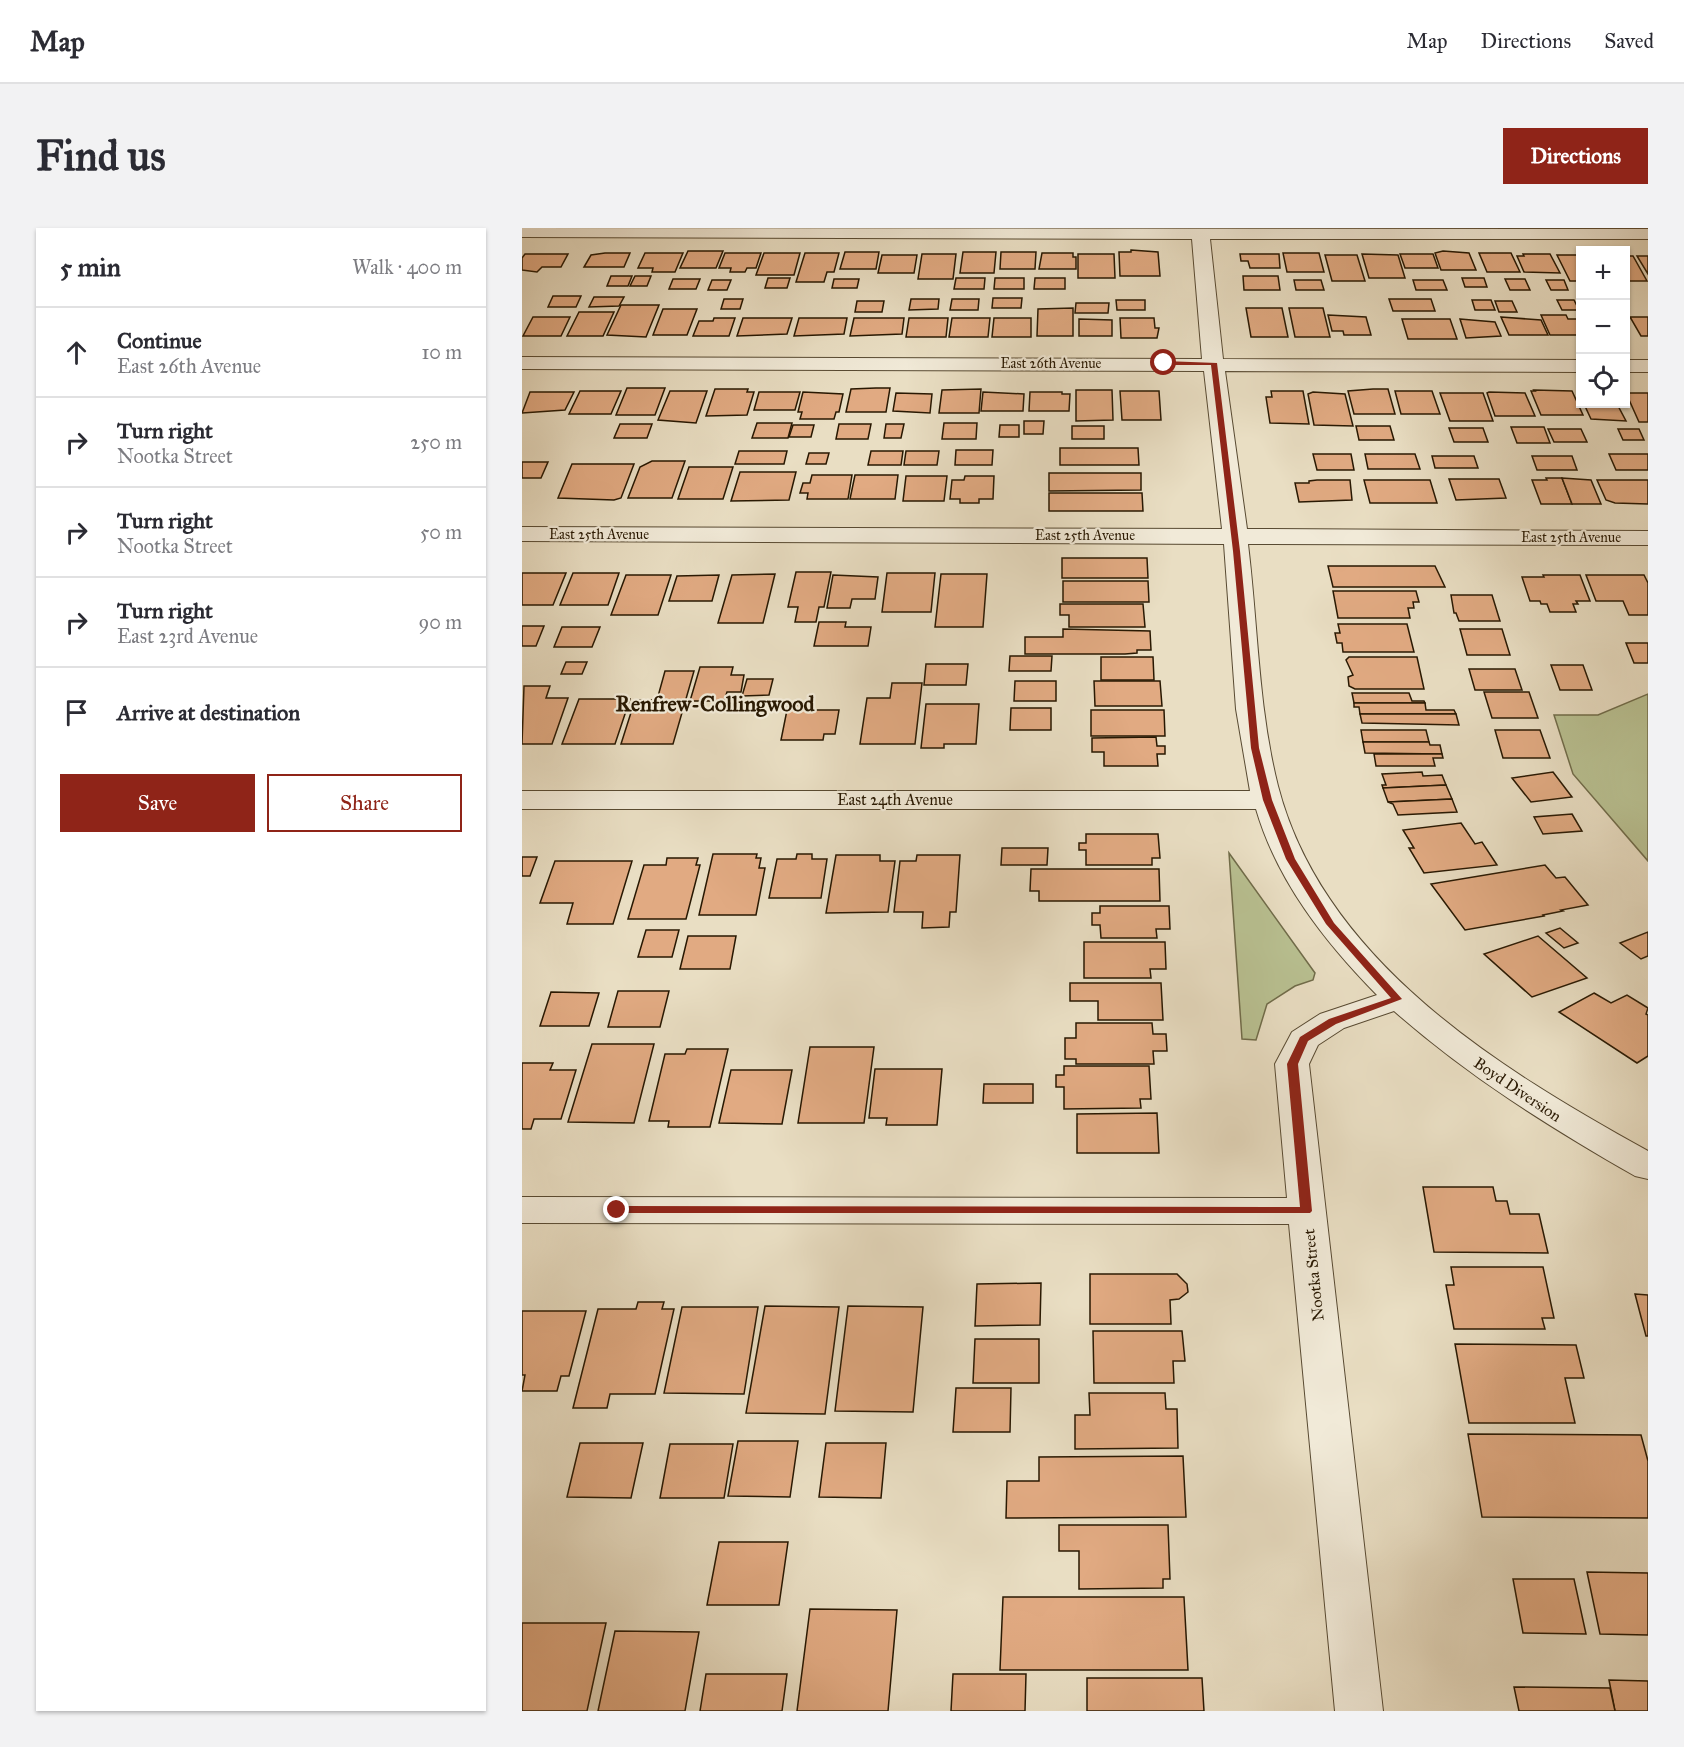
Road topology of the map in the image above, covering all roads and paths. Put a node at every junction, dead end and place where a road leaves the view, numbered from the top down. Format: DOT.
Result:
graph roads {
  1 [pos="1200,231"];
  2 [pos="522,232"];
  3 [pos="1648,234"];
  4 [pos="522,363"];
  5 [pos="1214,363"];
  6 [pos="1576,366"];
  7 [pos="1630,366"];
  8 [pos="1648,366"];
  9 [pos="522,534"];
  10 [pos="1235,536"];
  11 [pos="1648,538"];
  12 [pos="522,800"];
  13 [pos="1267,800"];
  14 [pos="1397,999"];
  15 [pos="1648,1167"];
  16 [pos="522,1210"];
  17 [pos="1306,1211"];
  18 [pos="1359,1711"];
  1 -- 2 [label="street"];
  1 -- 3 [label="street"];
  1 -- 5 [label="street"];
  4 -- 5 [label="street, East 26th Avenue"];
  5 -- 6 [label="street, East 26th Avenue"];
  5 -- 10 [label="street"];
  7 -- 8 [label="street"];
  9 -- 10 [label="street, East 25th Avenue"];
  10 -- 11 [label="street, East 25th Avenue"];
  10 -- 13 [label="street"];
  12 -- 13 [label="street, East 24th Avenue"];
  13 -- 14 [label="street"];
  14 -- 15 [label="street, Boyd Diversion"];
  14 -- 17 [label="street, Nootka Street"];
  16 -- 17 [label="street"];
  17 -- 18 [label="street, Nootka Street"];
}
